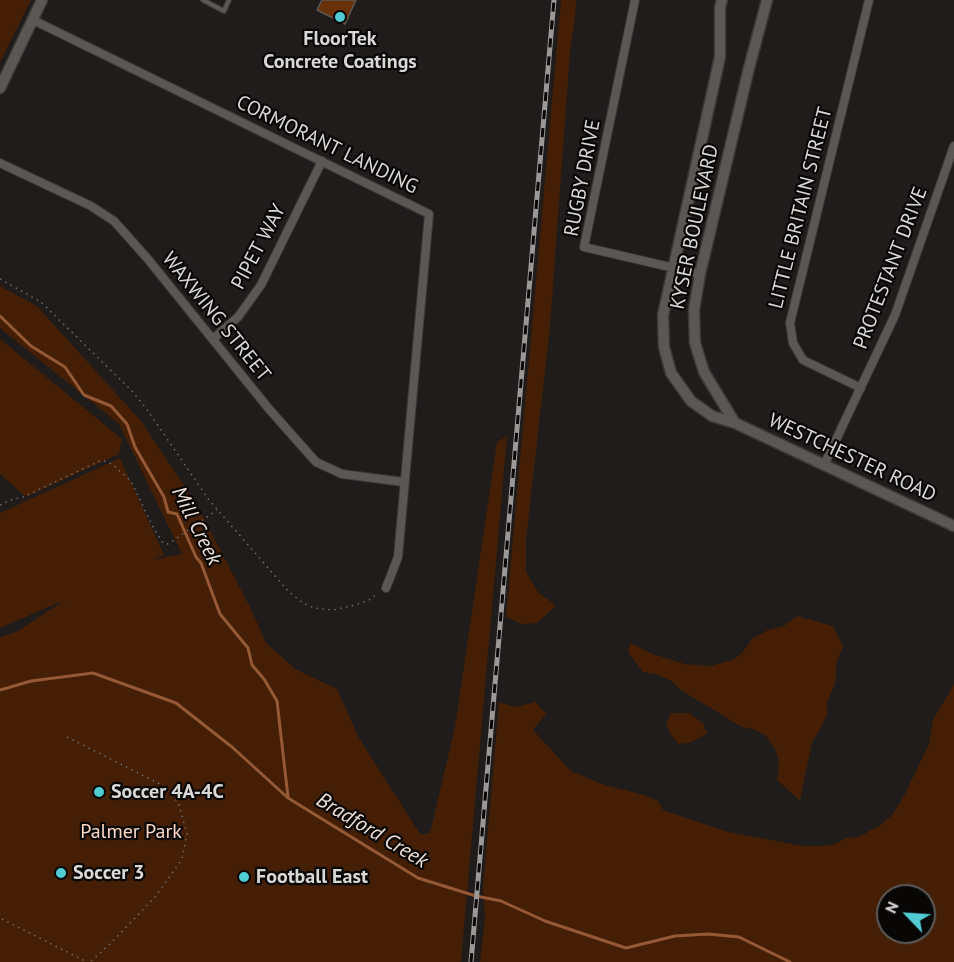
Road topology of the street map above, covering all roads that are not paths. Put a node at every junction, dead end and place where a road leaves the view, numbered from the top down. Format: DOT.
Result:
graph roads {
  1 [pos="42,0"];
  2 [pos="203,0"];
  3 [pos="229,0"];
  4 [pos="635,0"];
  5 [pos="722,0"];
  6 [pos="767,0"];
  7 [pos="868,0"];
  8 [pos="33,20"];
  9 [pos="0,88"];
  10 [pos="954,146"];
  11 [pos="322,161"];
  12 [pos="0,163"];
  13 [pos="673,267"];
  14 [pos="700,274"];
  15 [pos="213,339"];
  16 [pos="861,388"];
  17 [pos="735,423"];
  18 [pos="824,465"];
  19 [pos="404,482"];
  20 [pos="954,526"];
  21 [pos="386,588"];
  1 -- 8 [label="street"];
  2 -- 3 [label="lane"];
  4 -- 13 [label="street, RUGBY DRIVE"];
  5 -- 13 [label="street, KYSER BOULEVARD"];
  6 -- 14 [label="street, KYSER BOULEVARD"];
  7 -- 16 [label="street, LITTLE BRITAIN STREET"];
  8 -- 9 [label="street"];
  8 -- 11 [label="street, CORMORANT LANDING"];
  10 -- 16 [label="street, PROTESTANT DRIVE"];
  11 -- 15 [label="street, PIPET WAY"];
  11 -- 19 [label="street, CORMORANT LANDING"];
  12 -- 15 [label="street, WAXWING STREET"];
  13 -- 14 [label="street, RUGBY DRIVE"];
  13 -- 17 [label="street, KYSER BOULEVARD"];
  14 -- 17 [label="street, KYSER BOULEVARD"];
  15 -- 19 [label="street, WAXWING STREET"];
  16 -- 18 [label="street, PROTESTANT DRIVE"];
  17 -- 18 [label="street, WESTCHESTER ROAD"];
  18 -- 20 [label="street, WESTCHESTER ROAD"];
  19 -- 21 [label="street, CORMORANT LANDING"];
}
